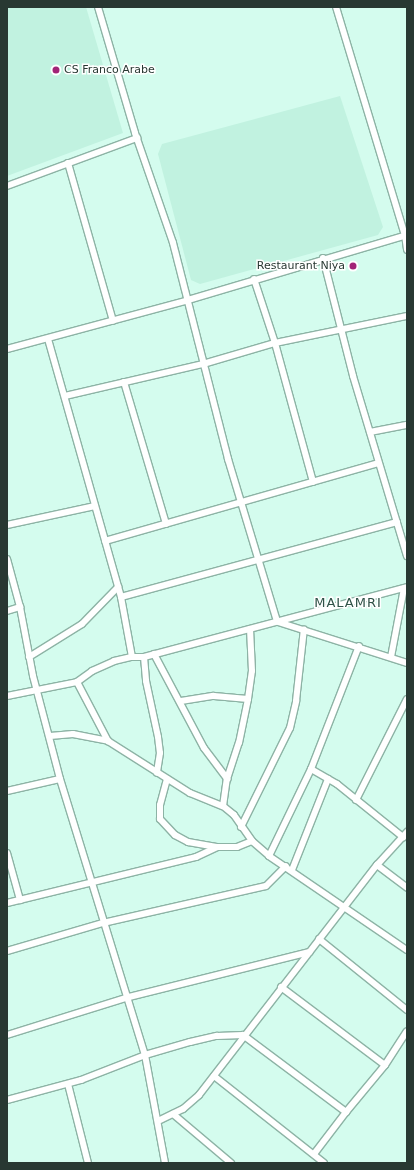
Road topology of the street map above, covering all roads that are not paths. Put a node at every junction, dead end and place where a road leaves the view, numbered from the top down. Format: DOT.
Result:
graph roads {
  1 [pos="98,7"];
  2 [pos="336,7"];
  3 [pos="137,138"];
  4 [pos="68,163"];
  5 [pos="7,186"];
  6 [pos="406,235"];
  7 [pos="407,250"];
  8 [pos="323,258"];
  9 [pos="254,279"];
  10 [pos="188,300"];
  11 [pos="407,316"];
  12 [pos="113,321"];
  13 [pos="340,331"];
  14 [pos="48,339"];
  15 [pos="275,343"];
  16 [pos="7,349"];
  17 [pos="203,364"];
  18 [pos="124,382"];
  19 [pos="65,396"];
  20 [pos="407,425"];
  21 [pos="370,432"];
  22 [pos="378,463"];
  23 [pos="314,482"];
  24 [pos="241,503"];
  25 [pos="96,506"];
  26 [pos="396,522"];
  27 [pos="166,524"];
  28 [pos="7,525"];
  29 [pos="105,541"];
  30 [pos="407,556"];
  31 [pos="257,558"];
  32 [pos="7,559"];
  33 [pos="118,587"];
  34 [pos="406,588"];
  35 [pos="121,597"];
  36 [pos="20,607"];
  37 [pos="7,611"];
  38 [pos="277,621"];
  39 [pos="250,629"];
  40 [pos="304,629"];
  41 [pos="359,646"];
  42 [pos="154,654"];
  43 [pos="29,657"];
  44 [pos="132,657"];
  45 [pos="144,657"];
  46 [pos="391,657"];
  47 [pos="407,664"];
  48 [pos="77,682"];
  49 [pos="37,691"];
  50 [pos="7,696"];
  51 [pos="248,699"];
  52 [pos="407,699"];
  53 [pos="181,701"];
  54 [pos="50,736"];
  55 [pos="108,741"];
  56 [pos="310,769"];
  57 [pos="157,773"];
  58 [pos="60,779"];
  59 [pos="167,779"];
  60 [pos="227,779"];
  61 [pos="328,779"];
  62 [pos="7,791"];
  63 [pos="356,800"];
  64 [pos="223,806"];
  65 [pos="241,827"];
  66 [pos="405,834"];
  67 [pos="252,841"];
  68 [pos="217,847"];
  69 [pos="7,853"];
  70 [pos="269,856"];
  71 [pos="377,865"];
  72 [pos="286,866"];
  73 [pos="292,870"];
  74 [pos="90,882"];
  75 [pos="407,888"];
  76 [pos="20,900"];
  77 [pos="7,903"];
  78 [pos="345,906"];
  79 [pos="103,923"];
  80 [pos="319,939"];
  81 [pos="407,950"];
  82 [pos="7,952"];
  83 [pos="309,952"];
  84 [pos="281,987"];
  85 [pos="128,997"];
  86 [pos="407,1010"];
  87 [pos="407,1031"];
  88 [pos="7,1035"];
  89 [pos="243,1035"];
  90 [pos="145,1055"];
  91 [pos="385,1065"];
  92 [pos="214,1076"];
  93 [pos="68,1084"];
  94 [pos="7,1100"];
  95 [pos="346,1112"];
  96 [pos="173,1114"];
  97 [pos="158,1122"];
  98 [pos="314,1154"];
  99 [pos="88,1163"];
  100 [pos="164,1163"];
  101 [pos="231,1163"];
  102 [pos="324,1163"];
  1 -- 3 [label="street"];
  2 -- 6 [label="street"];
  3 -- 4 [label="street"];
  3 -- 10 [label="street"];
  4 -- 5 [label="street"];
  4 -- 12 [label="street"];
  6 -- 7 [label="street"];
  6 -- 8 [label="street"];
  8 -- 9 [label="street"];
  8 -- 13 [label="street"];
  9 -- 10 [label="street"];
  9 -- 15 [label="street"];
  10 -- 12 [label="street"];
  10 -- 17 [label="street"];
  11 -- 13 [label="street"];
  12 -- 14 [label="street"];
  13 -- 15 [label="street"];
  13 -- 21 [label="street"];
  14 -- 16 [label="street"];
  14 -- 19 [label="street"];
  15 -- 17 [label="street"];
  15 -- 23 [label="street"];
  17 -- 18 [label="street"];
  17 -- 24 [label="street"];
  18 -- 19 [label="street"];
  18 -- 27 [label="street"];
  19 -- 25 [label="street"];
  20 -- 21 [label="street"];
  21 -- 22 [label="street"];
  22 -- 23 [label="street"];
  22 -- 26 [label="street"];
  23 -- 24 [label="street"];
  24 -- 27 [label="street"];
  24 -- 31 [label="street"];
  25 -- 28 [label="street"];
  25 -- 29 [label="street"];
  26 -- 30 [label="street"];
  26 -- 31 [label="street"];
  27 -- 29 [label="street"];
  29 -- 33 [label="street"];
  31 -- 35 [label="street"];
  31 -- 38 [label="street"];
  32 -- 36 [label="street"];
  33 -- 35 [label="street"];
  33 -- 43 [label="street"];
  34 -- 38 [label="street"];
  34 -- 46 [label="street"];
  35 -- 44 [label="street"];
  36 -- 37 [label="street"];
  36 -- 43 [label="street"];
  38 -- 39 [label="street"];
  38 -- 40 [label="street"];
  39 -- 42 [label="street"];
  39 -- 51 [label="street"];
  40 -- 41 [label="street"];
  40 -- 65 [label="street"];
  41 -- 46 [label="street"];
  41 -- 56 [label="street"];
  42 -- 45 [label="street"];
  42 -- 53 [label="street"];
  43 -- 49 [label="street"];
  44 -- 45 [label="street"];
  44 -- 48 [label="street"];
  45 -- 57 [label="street"];
  46 -- 47 [label="street"];
  48 -- 49 [label="street"];
  48 -- 55 [label="street"];
  49 -- 50 [label="street"];
  49 -- 54 [label="street"];
  51 -- 53 [label="street"];
  51 -- 60 [label="street"];
  52 -- 63 [label="street"];
  53 -- 60 [label="street"];
  54 -- 55 [label="street"];
  54 -- 58 [label="street"];
  55 -- 57 [label="street"];
  56 -- 61 [label="street"];
  56 -- 70 [label="street"];
  57 -- 59 [label="street"];
  58 -- 62 [label="street"];
  58 -- 74 [label="street"];
  59 -- 64 [label="street"];
  59 -- 68 [label="street"];
  60 -- 64 [label="street"];
  61 -- 63 [label="street"];
  61 -- 73 [label="street"];
  63 -- 66 [label="street"];
  64 -- 65 [label="street"];
  65 -- 67 [label="street"];
  66 -- 71 [label="street"];
  67 -- 68 [label="street"];
  67 -- 70 [label="street"];
  68 -- 74 [label="street"];
  69 -- 76 [label="street"];
  70 -- 72 [label="street"];
  71 -- 75 [label="street"];
  71 -- 78 [label="street"];
  72 -- 73 [label="street"];
  72 -- 79 [label="street"];
  73 -- 78 [label="street"];
  74 -- 76 [label="street"];
  74 -- 79 [label="street"];
  76 -- 77 [label="street"];
  78 -- 80 [label="street"];
  78 -- 81 [label="street"];
  79 -- 82 [label="street"];
  79 -- 85 [label="street"];
  80 -- 83 [label="street"];
  80 -- 86 [label="street"];
  83 -- 84 [label="street"];
  83 -- 85 [label="street"];
  84 -- 89 [label="street"];
  84 -- 91 [label="street"];
  85 -- 88 [label="street"];
  85 -- 90 [label="street"];
  87 -- 91 [label="street"];
  89 -- 90 [label="street"];
  89 -- 92 [label="street"];
  89 -- 95 [label="street"];
  90 -- 93 [label="street"];
  90 -- 97 [label="street"];
  91 -- 95 [label="street"];
  92 -- 96 [label="street"];
  92 -- 98 [label="street"];
  93 -- 94 [label="street"];
  93 -- 99 [label="street"];
  95 -- 98 [label="street"];
  96 -- 97 [label="street"];
  96 -- 101 [label="street"];
  97 -- 100 [label="street"];
  98 -- 102 [label="street"];
}
